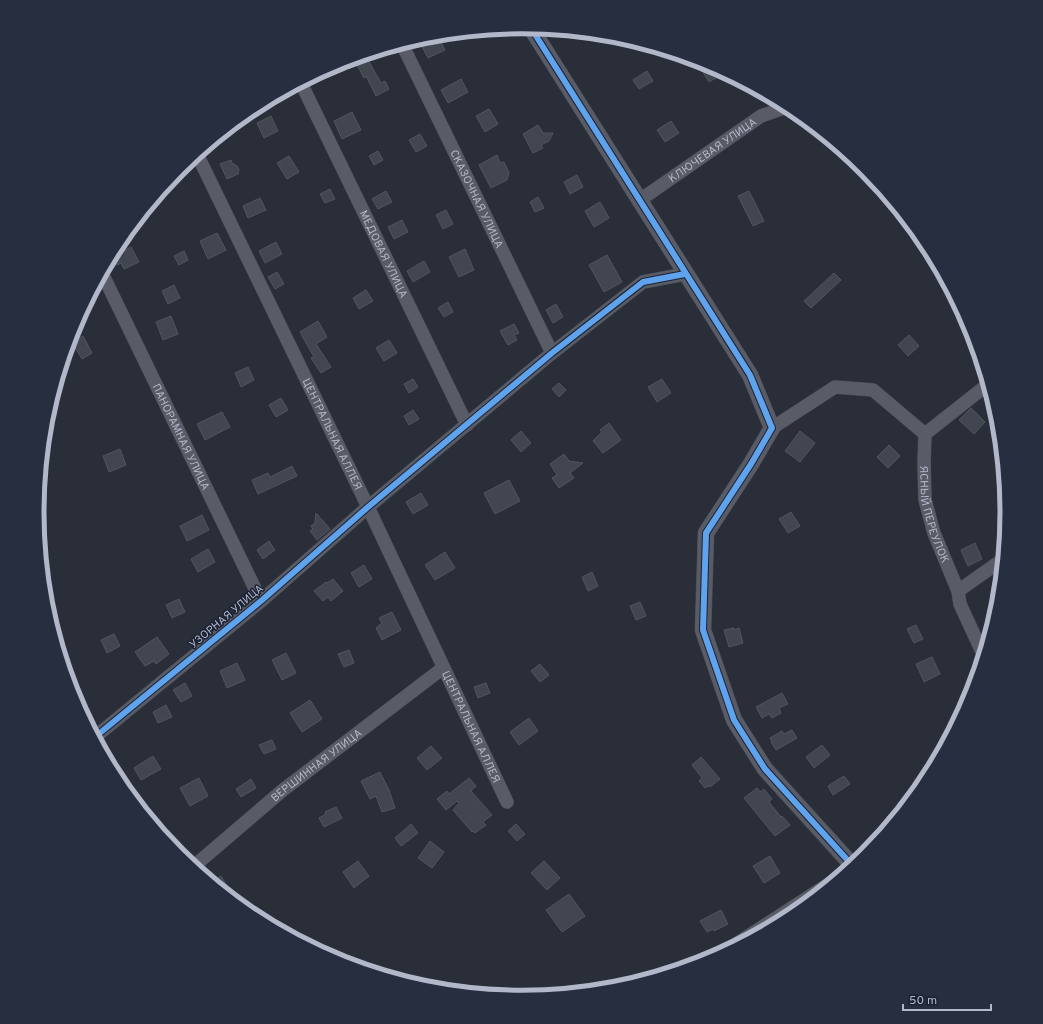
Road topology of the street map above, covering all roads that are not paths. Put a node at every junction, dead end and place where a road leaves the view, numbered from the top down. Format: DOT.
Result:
graph roads {
  1 [pos="535,34"];
  2 [pos="404,49"];
  3 [pos="303,87"];
  4 [pos="779,110"];
  5 [pos="200,159"];
  6 [pos="640,200"];
  7 [pos="685,274"];
  8 [pos="105,279"];
  9 [pos="552,353"];
  10 [pos="983,388"];
  11 [pos="467,425"];
  12 [pos="772,428"];
  13 [pos="925,434"];
  14 [pos="368,507"];
  15 [pos="996,564"];
  16 [pos="958,591"];
  17 [pos="261,601"];
  18 [pos="980,647"];
  19 [pos="443,668"];
  20 [pos="99,734"];
  21 [pos="507,802"];
  22 [pos="848,861"];
  23 [pos="198,863"];
  1 -- 6 [label="street"];
  2 -- 9 [label="street, СКАЗОЧНАЯ УЛИЦА"];
  3 -- 11 [label="street, МЕДОВАЯ УЛИЦА"];
  4 -- 6 [label="street, КЛЮЧЕВАЯ УЛИЦА"];
  5 -- 14 [label="street, ЦЕНТРАЛЬНАЯ АЛЛЕЯ"];
  6 -- 7 [label="street"];
  7 -- 9 [label="street, УЗОРНАЯ УЛИЦА"];
  7 -- 12 [label="street"];
  8 -- 17 [label="street, ПАНОРАМНАЯ УЛИЦА"];
  9 -- 11 [label="street, УЗОРНАЯ УЛИЦА"];
  10 -- 13 [label="street"];
  11 -- 14 [label="street, УЗОРНАЯ УЛИЦА"];
  12 -- 13 [label="street"];
  12 -- 22 [label="street"];
  13 -- 16 [label="street, ЯСНЫЙ ПЕРЕУЛОК"];
  14 -- 17 [label="street, УЗОРНАЯ УЛИЦА"];
  14 -- 19 [label="street, ЦЕНТРАЛЬНАЯ АЛЛЕЯ"];
  15 -- 16 [label="street"];
  16 -- 18 [label="street, ЯСНЫЙ ПЕРЕУЛОК"];
  17 -- 20 [label="street, УЗОРНАЯ УЛИЦА"];
  19 -- 21 [label="street, ЦЕНТРАЛЬНАЯ АЛЛЕЯ"];
  19 -- 23 [label="street, ВЕРШИННАЯ УЛИЦА"];
}
